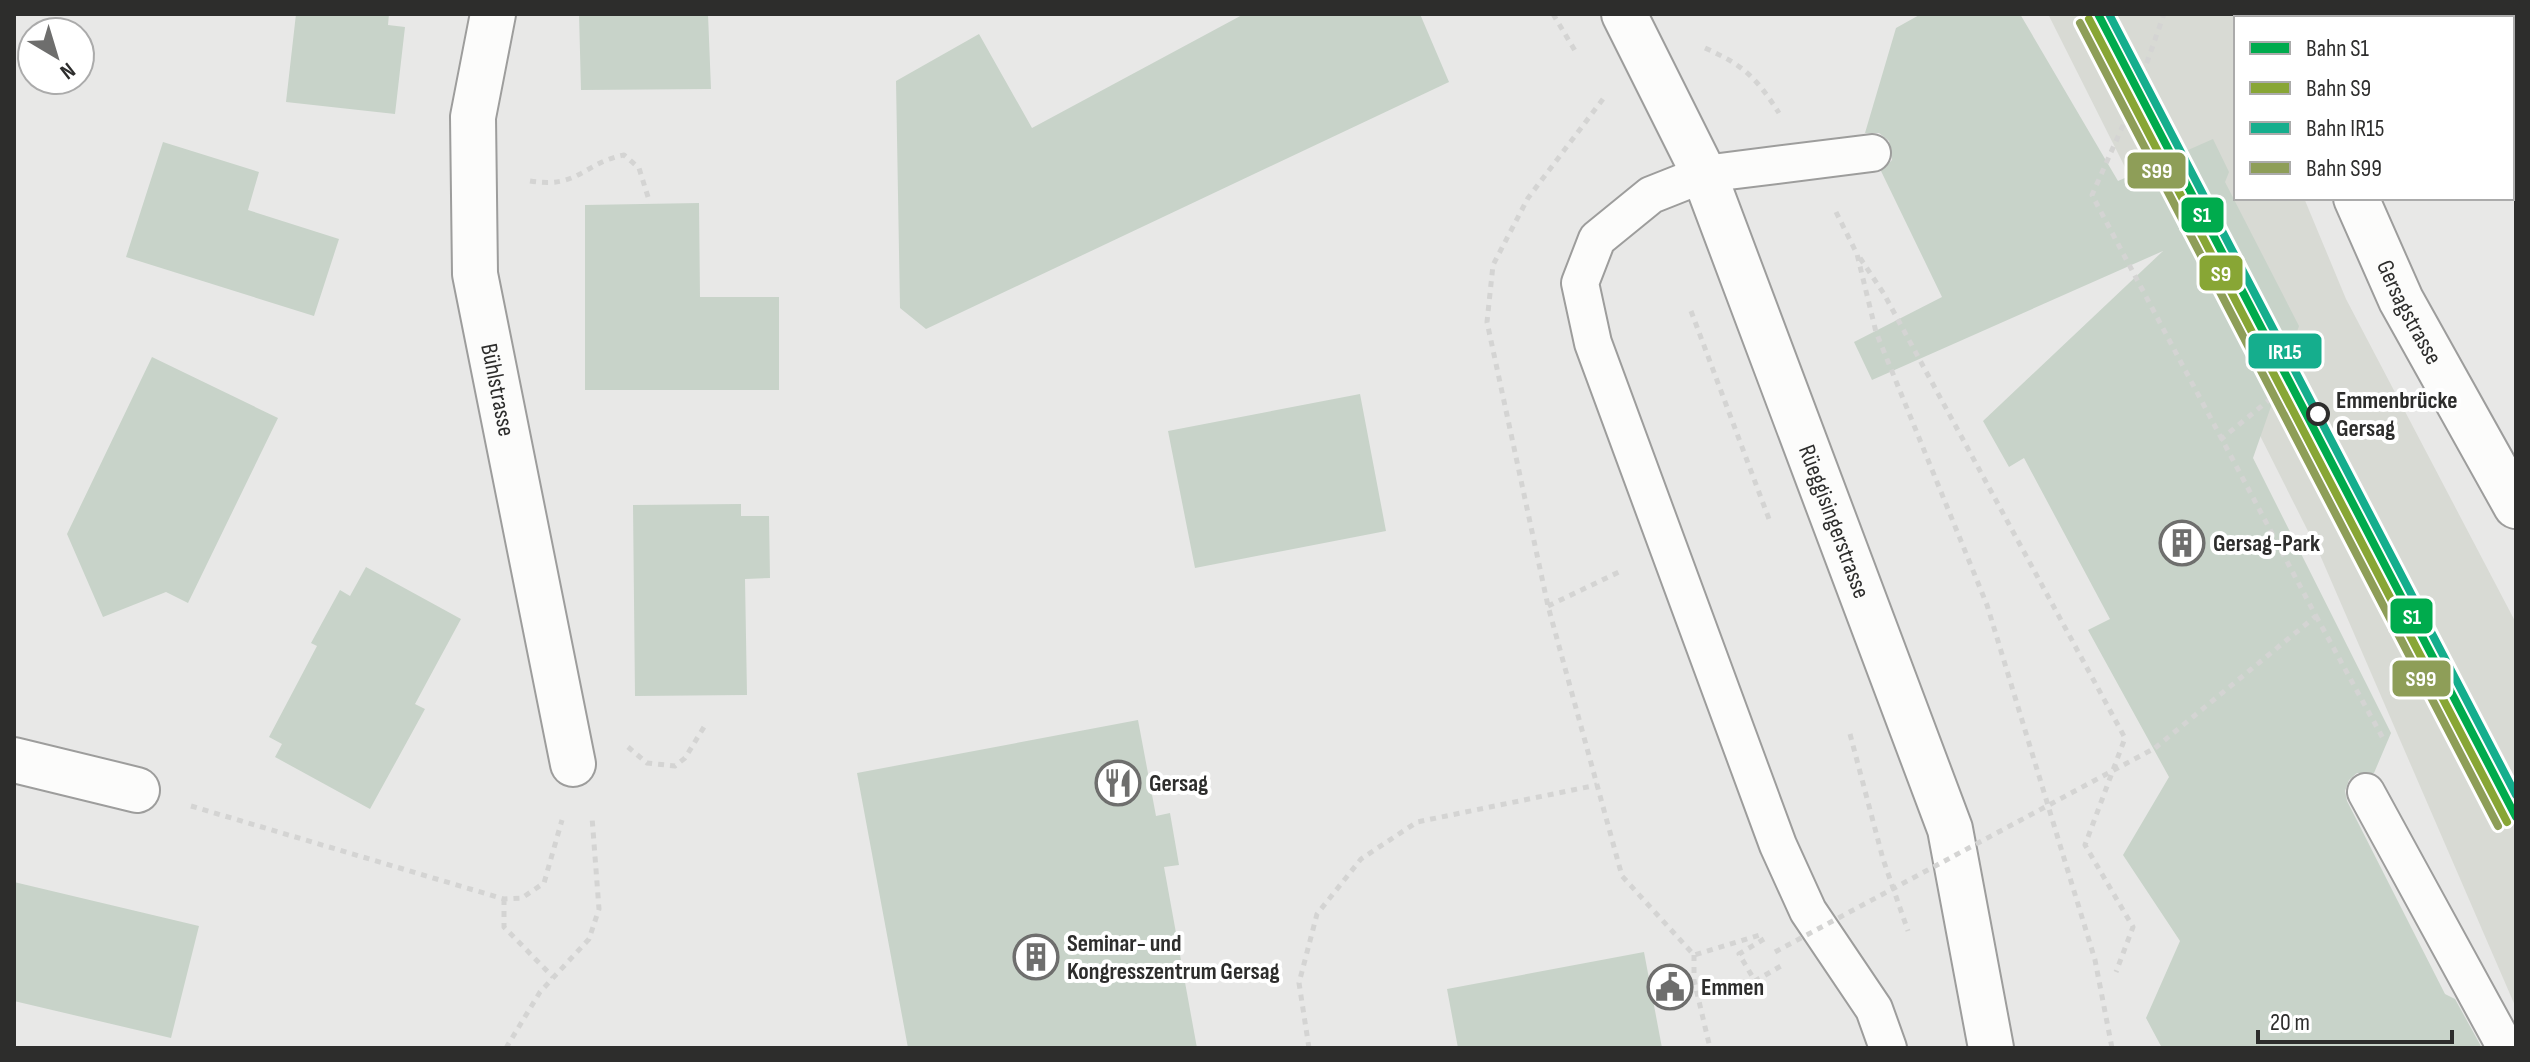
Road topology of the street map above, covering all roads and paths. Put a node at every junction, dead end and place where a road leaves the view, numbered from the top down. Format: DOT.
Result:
graph roads {
  1 [pos="493,14"];
  2 [pos="2164,14"];
  3 [pos="1626,16"];
  4 [pos="1610,112"];
  5 [pos="1872,153"];
  6 [pos="1810,162"];
  7 [pos="1704,174"];
  8 [pos="518,179"];
  9 [pos="648,197"];
  10 [pos="2357,200"];
  11 [pos="1857,254"];
  12 [pos="1687,296"];
  13 [pos="2274,396"];
  14 [pos="2220,440"];
  15 [pos="2516,506"];
  16 [pos="1772,528"];
  17 [pos="1669,548"];
  18 [pos="1548,606"];
  19 [pos="2316,616"];
  20 [pos="704,727"];
  21 [pos="1849,729"];
  22 [pos="617,739"];
  23 [pos="2388,748"];
  24 [pos="14,760"];
  25 [pos="573,764"];
  26 [pos="1597,785"];
  27 [pos="137,790"];
  28 [pos="2366,792"];
  29 [pos="504,899"];
  30 [pos="1913,945"];
  31 [pos="1694,955"];
  32 [pos="2116,972"];
  33 [pos="553,977"];
  34 [pos="506,1048"];
  35 [pos="1309,1048"];
  36 [pos="1710,1048"];
  37 [pos="1888,1048"];
  38 [pos="1991,1048"];
  39 [pos="2112,1048"];
  40 [pos="2506,1048"];
  1 -- 25 [label="street, Bühlstrasse"];
  2 -- 14 [label="path"];
  3 -- 6 [label="path"];
  3 -- 7 [label="street, Rüeggisingerstrasse"];
  4 -- 18 [label="path"];
  5 -- 6 [label="lane"];
  6 -- 7 [label="lane"];
  6 -- 11 [label="path"];
  7 -- 17 [label="lane"];
  7 -- 38 [label="street, Rüeggisingerstrasse"];
  8 -- 9 [label="path"];
  10 -- 15 [label="street, Gersagstrasse"];
  11 -- 32 [label="path"];
  11 -- 39 [label="path"];
  12 -- 16 [label="path"];
  13 -- 14 [label="path"];
  14 -- 19 [label="path"];
  17 -- 18 [label="path"];
  17 -- 37 [label="lane"];
  18 -- 26 [label="path"];
  19 -- 23 [label="path"];
  19 -- 31 [label="path, bridge"];
  20 -- 22 [label="path"];
  21 -- 30 [label="path"];
  24 -- 27 [label="street"];
  25 -- 29 [label="path"];
  25 -- 33 [label="path"];
  26 -- 31 [label="path"];
  26 -- 35 [label="path"];
  27 -- 29 [label="path"];
  28 -- 40 [label="lane"];
  29 -- 33 [label="path"];
  31 -- 36 [label="path"];
  33 -- 34 [label="path"];
}
